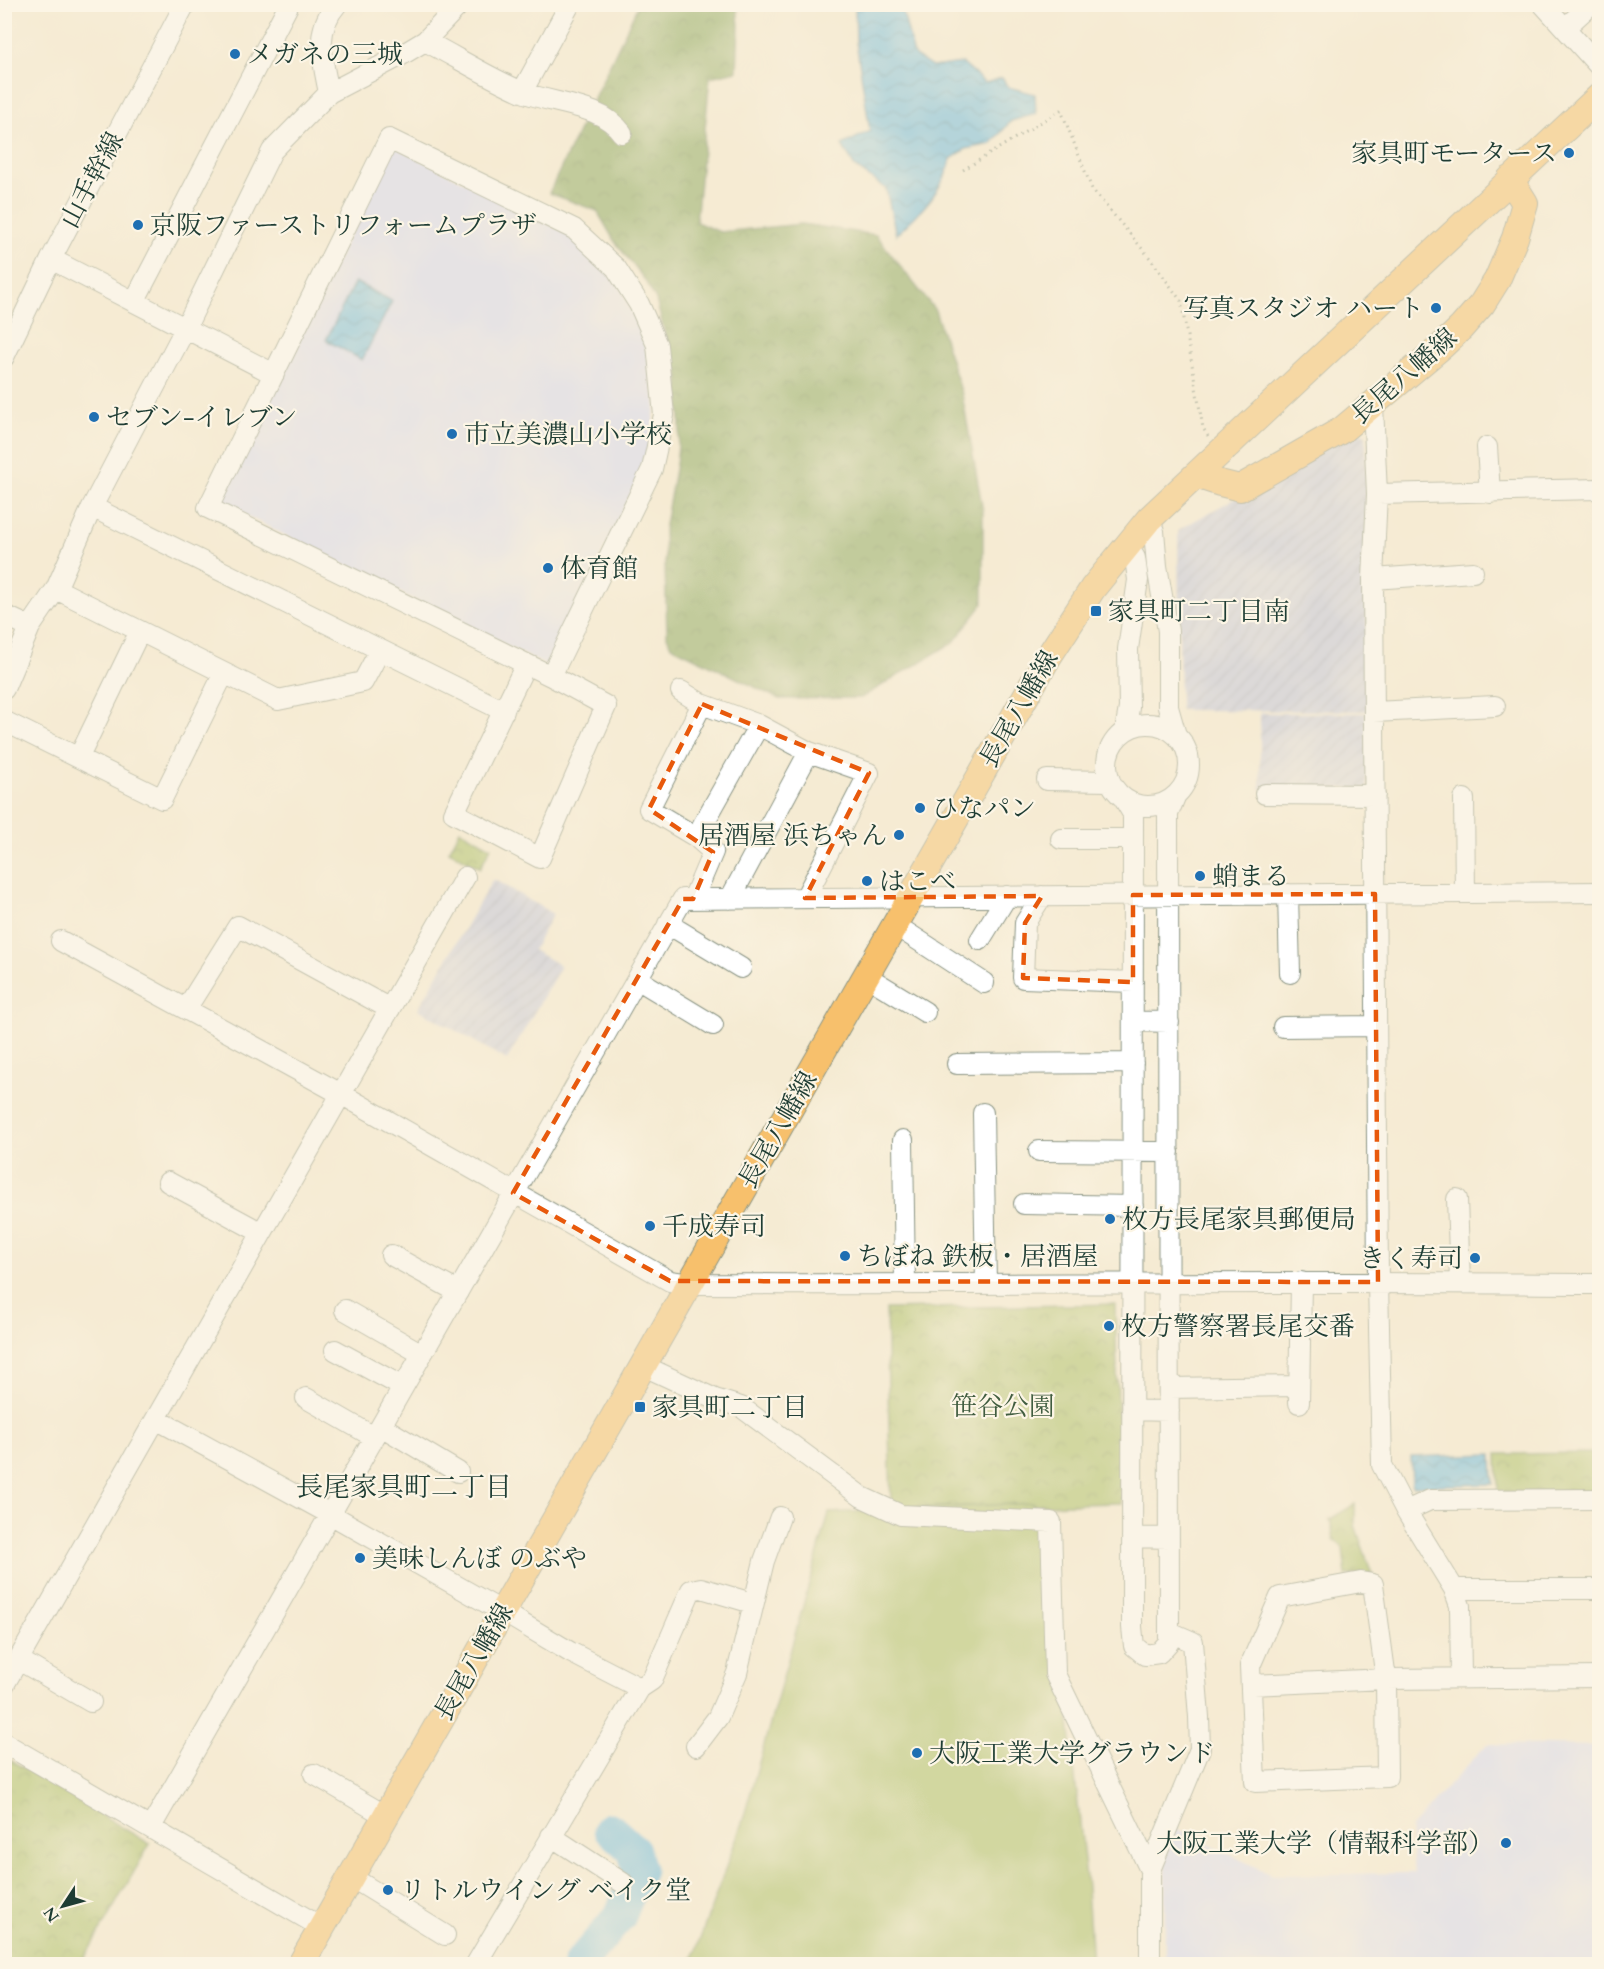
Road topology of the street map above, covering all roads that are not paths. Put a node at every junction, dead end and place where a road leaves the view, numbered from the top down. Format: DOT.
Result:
graph roads {
  1 [pos="184,4"];
  2 [pos="289,4"];
  3 [pos="337,4"];
  4 [pos="460,4"];
  5 [pos="570,4"];
  6 [pos="1543,4"];
  7 [pos="1589,6"];
  8 [pos="1565,28"];
  9 [pos="425,41"];
  10 [pos="1599,68"];
  11 [pos="522,92"];
  12 [pos="329,93"];
  13 [pos="1599,96"];
  14 [pos="622,133"];
  15 [pos="1510,179"];
  16 [pos="51,259"];
  17 [pos="134,302"];
  18 [pos="186,327"];
  19 [pos="4,357"];
  20 [pos="274,374"];
  21 [pos="1373,405"];
  22 [pos="1487,447"];
  23 [pos="1196,475"];
  24 [pos="1599,489"];
  25 [pos="1490,493"];
  26 [pos="1377,494"];
  27 [pos="92,507"];
  28 [pos="1149,519"];
  29 [pos="1127,545"];
  30 [pos="1473,572"];
  31 [pos="1373,579"];
  32 [pos="56,589"];
  33 [pos="4,615"];
  34 [pos="30,627"];
  35 [pos="140,631"];
  36 [pos="381,650"];
  37 [pos="526,664"];
  38 [pos="224,673"];
  39 [pos="551,676"];
  40 [pos="4,689"];
  41 [pos="681,691"];
  42 [pos="702,704"];
  43 [pos="1495,706"];
  44 [pos="504,711"];
  45 [pos="1374,712"];
  46 [pos="4,721"];
  47 [pos="759,725"];
  48 [pos="1125,731"];
  49 [pos="1176,735"];
  50 [pos="809,752"];
  51 [pos="79,757"];
  52 [pos="1047,780"];
  53 [pos="1110,781"];
  54 [pos="1265,794"];
  55 [pos="1375,795"];
  56 [pos="1175,797"];
  57 [pos="1124,799"];
  58 [pos="1464,799"];
  59 [pos="696,837"];
  60 [pos="1061,839"];
  61 [pos="1132,839"];
  62 [pos="465,876"];
  63 [pos="1599,892"];
  64 [pos="1465,893"];
  65 [pos="1288,894"];
  66 [pos="1376,894"];
  67 [pos="1169,895"];
  68 [pos="1008,896"];
  69 [pos="1042,896"];
  70 [pos="1133,896"];
  71 [pos="910,897"];
  72 [pos="805,898"];
  73 [pos="688,899"];
  74 [pos="730,899"];
  75 [pos="668,924"];
  76 [pos="895,925"];
  77 [pos="980,940"];
  78 [pos="61,941"];
  79 [pos="741,968"];
  80 [pos="1290,974"];
  81 [pos="866,976"];
  82 [pos="637,979"];
  83 [pos="1133,982"];
  84 [pos="984,983"];
  85 [pos="186,1009"];
  86 [pos="390,1009"];
  87 [pos="925,1012"];
  88 [pos="1133,1021"];
  89 [pos="1169,1022"];
  90 [pos="713,1026"];
  91 [pos="1376,1026"];
  92 [pos="1283,1027"];
  93 [pos="1133,1063"];
  94 [pos="957,1064"];
  95 [pos="341,1094"];
  96 [pos="983,1113"];
  97 [pos="903,1140"];
  98 [pos="1039,1151"];
  99 [pos="1133,1152"];
  100 [pos="1169,1152"];
  101 [pos="168,1182"];
  102 [pos="513,1192"];
  103 [pos="1457,1199"];
  104 [pos="1024,1204"];
  105 [pos="1133,1206"];
  106 [pos="262,1233"];
  107 [pos="391,1255"];
  108 [pos="1378,1281"];
  109 [pos="1301,1282"];
  110 [pos="1460,1282"];
  111 [pos="1133,1283"];
  112 [pos="1169,1283"];
  113 [pos="690,1284"];
  114 [pos="905,1284"];
  115 [pos="986,1284"];
  116 [pos="1599,1284"];
  117 [pos="458,1292"];
  118 [pos="345,1310"];
  119 [pos="335,1350"];
  120 [pos="422,1354"];
  121 [pos="644,1366"];
  122 [pos="403,1387"];
  123 [pos="1169,1388"];
  124 [pos="306,1398"];
  125 [pos="1132,1410"];
  126 [pos="1169,1411"];
  127 [pos="156,1419"];
  128 [pos="378,1431"];
  129 [pos="458,1472"];
  130 [pos="1599,1499"];
  131 [pos="1406,1511"];
  132 [pos="330,1514"];
  133 [pos="780,1517"];
  134 [pos="1132,1537"];
  135 [pos="1169,1538"];
  136 [pos="1454,1589"];
  137 [pos="1599,1589"];
  138 [pos="752,1603"];
  139 [pos="503,1611"];
  140 [pos="1170,1632"];
  141 [pos="19,1660"];
  142 [pos="1599,1677"];
  143 [pos="1461,1678"];
  144 [pos="1386,1679"];
  145 [pos="1252,1685"];
  146 [pos="4,1686"];
  147 [pos="640,1688"];
  148 [pos="91,1702"];
  149 [pos="4,1743"];
  150 [pos="696,1746"];
  151 [pos="314,1774"];
  152 [pos="386,1816"];
  153 [pos="151,1827"];
  154 [pos="551,1836"];
  155 [pos="1150,1870"];
  156 [pos="351,1877"];
  157 [pos="623,1883"];
  158 [pos="321,1927"];
  159 [pos="445,1935"];
  160 [pos="301,1965"];
  161 [pos="476,1965"];
  162 [pos="1150,1965"];
  1 -- 16 [label="street, 山手幹線"];
  2 -- 17 [label="street"];
  3 -- 12 [label="street"];
  4 -- 9 [label="street"];
  5 -- 11 [label="street"];
  6 -- 8 [label="street"];
  7 -- 8 [label="street"];
  8 -- 10 [label="street"];
  9 -- 11 [label="street"];
  9 -- 12 [label="street"];
  11 -- 14 [label="street"];
  12 -- 18 [label="street"];
  13 -- 15 [label="main road, 長尾八幡線"];
  15 -- 21 [label="main road, 長尾八幡線"];
  15 -- 23 [label="main road, 長尾八幡線"];
  16 -- 17 [label="street"];
  16 -- 19 [label="street, 山手幹線"];
  17 -- 18 [label="street"];
  18 -- 20 [label="street"];
  18 -- 27 [label="street"];
  20 -- 37 [label="street"];
  20 -- 39 [label="street"];
  21 -- 23 [label="main road, 長尾八幡線"];
  21 -- 26 [label="street"];
  22 -- 25 [label="street"];
  23 -- 28 [label="main road, 長尾八幡線"];
  24 -- 25 [label="street"];
  25 -- 26 [label="street"];
  26 -- 31 [label="street"];
  27 -- 32 [label="street"];
  27 -- 36 [label="street"];
  28 -- 29 [label="main road, 長尾八幡線"];
  28 -- 49 [label="street"];
  29 -- 48 [label="street"];
  29 -- 71 [label="main road, 長尾八幡線"];
  30 -- 31 [label="street"];
  31 -- 45 [label="street"];
  32 -- 34 [label="street"];
  32 -- 35 [label="street"];
  33 -- 34 [label="street"];
  34 -- 40 [label="street"];
  35 -- 38 [label="street"];
  35 -- 51 [label="street"];
  36 -- 38 [label="street"];
  36 -- 44 [label="street"];
  37 -- 39 [label="street"];
  37 -- 44 [label="street"];
  38 -- 51 [label="street"];
  39 -- 44 [label="street"];
  41 -- 42 [label="street"];
  42 -- 47 [label="street"];
  42 -- 59 [label="street"];
  43 -- 45 [label="street"];
  45 -- 55 [label="street"];
  46 -- 51 [label="street"];
  47 -- 50 [label="street"];
  47 -- 59 [label="street"];
  48 -- 49 [label="street"];
  48 -- 53 [label="street"];
  49 -- 56 [label="street"];
  50 -- 72 [label="street"];
  50 -- 74 [label="street"];
  52 -- 53 [label="street"];
  53 -- 57 [label="street"];
  54 -- 55 [label="street"];
  55 -- 66 [label="street"];
  56 -- 57 [label="street"];
  56 -- 67 [label="street"];
  57 -- 61 [label="street"];
  58 -- 64 [label="street"];
  59 -- 73 [label="street"];
  60 -- 61 [label="street"];
  61 -- 70 [label="street"];
  62 -- 86 [label="street"];
  63 -- 64 [label="street"];
  64 -- 66 [label="street"];
  65 -- 66 [label="street"];
  65 -- 67 [label="street"];
  65 -- 80 [label="street"];
  66 -- 91 [label="street"];
  67 -- 70 [label="street"];
  67 -- 89 [label="street"];
  68 -- 69 [label="street"];
  68 -- 71 [label="street"];
  68 -- 77 [label="street"];
  69 -- 70 [label="street"];
  69 -- 83 [label="street"];
  70 -- 83 [label="street"];
  71 -- 72 [label="street"];
  71 -- 76 [label="main road, 長尾八幡線"];
  72 -- 74 [label="street"];
  73 -- 74 [label="street"];
  73 -- 75 [label="street"];
  75 -- 79 [label="street"];
  75 -- 82 [label="street"];
  76 -- 81 [label="main road, 長尾八幡線"];
  76 -- 84 [label="street"];
  78 -- 85 [label="street"];
  81 -- 87 [label="street"];
  81 -- 113 [label="main road, 長尾八幡線"];
  82 -- 90 [label="street"];
  82 -- 102 [label="street"];
  83 -- 88 [label="street"];
  85 -- 86 [label="street"];
  85 -- 95 [label="street"];
  86 -- 95 [label="street"];
  88 -- 89 [label="street"];
  88 -- 93 [label="street"];
  89 -- 100 [label="street"];
  91 -- 92 [label="street"];
  91 -- 108 [label="street"];
  93 -- 94 [label="street"];
  93 -- 99 [label="street"];
  95 -- 102 [label="street"];
  95 -- 106 [label="street"];
  96 -- 115 [label="street"];
  97 -- 114 [label="street"];
  98 -- 99 [label="street"];
  99 -- 100 [label="street"];
  99 -- 105 [label="street"];
  100 -- 112 [label="street"];
  101 -- 106 [label="street"];
  102 -- 113 [label="street"];
  102 -- 117 [label="street"];
  103 -- 110 [label="street"];
  104 -- 105 [label="street"];
  105 -- 111 [label="street"];
  106 -- 127 [label="street"];
  107 -- 117 [label="street"];
  108 -- 109 [label="street"];
  108 -- 110 [label="street"];
  108 -- 131 [label="street"];
  109 -- 112 [label="street"];
  109 -- 123 [label="street"];
  110 -- 116 [label="street"];
  111 -- 112 [label="street"];
  111 -- 115 [label="street"];
  111 -- 125 [label="street"];
  112 -- 123 [label="street"];
  113 -- 114 [label="street"];
  113 -- 121 [label="main road, 長尾八幡線"];
  114 -- 115 [label="street"];
  117 -- 120 [label="street"];
  118 -- 120 [label="street"];
  119 -- 122 [label="street"];
  120 -- 122 [label="street"];
  121 -- 139 [label="main road, 長尾八幡線"];
  121 -- 155 [label="street"];
  122 -- 128 [label="street"];
  123 -- 126 [label="street"];
  124 -- 128 [label="street"];
  125 -- 126 [label="street"];
  125 -- 134 [label="street"];
  126 -- 135 [label="street"];
  127 -- 132 [label="street"];
  127 -- 141 [label="street"];
  128 -- 129 [label="street"];
  128 -- 132 [label="street"];
  130 -- 131 [label="street"];
  131 -- 136 [label="street"];
  132 -- 139 [label="street"];
  132 -- 153 [label="street"];
  133 -- 138 [label="street"];
  134 -- 135 [label="street"];
  134 -- 140 [label="street"];
  135 -- 140 [label="street"];
  136 -- 137 [label="street"];
  136 -- 143 [label="street"];
  138 -- 147 [label="street"];
  138 -- 150 [label="street"];
  139 -- 147 [label="street"];
  139 -- 152 [label="main road, 長尾八幡線"];
  140 -- 155 [label="street"];
  141 -- 146 [label="street"];
  141 -- 148 [label="street"];
  142 -- 143 [label="street"];
  143 -- 144 [label="street"];
  144 -- 145 [label="street"];
  144 -- 145 [label="street"];
  144 -- 145 [label="street"];
  147 -- 154 [label="street"];
  149 -- 153 [label="street"];
  151 -- 152 [label="street"];
  152 -- 156 [label="main road, 長尾八幡線"];
  153 -- 158 [label="street"];
  154 -- 157 [label="street"];
  154 -- 161 [label="street"];
  155 -- 162 [label="street"];
  156 -- 158 [label="main road, 長尾八幡線"];
  156 -- 159 [label="street"];
  158 -- 160 [label="main road, 長尾八幡線"];
}
